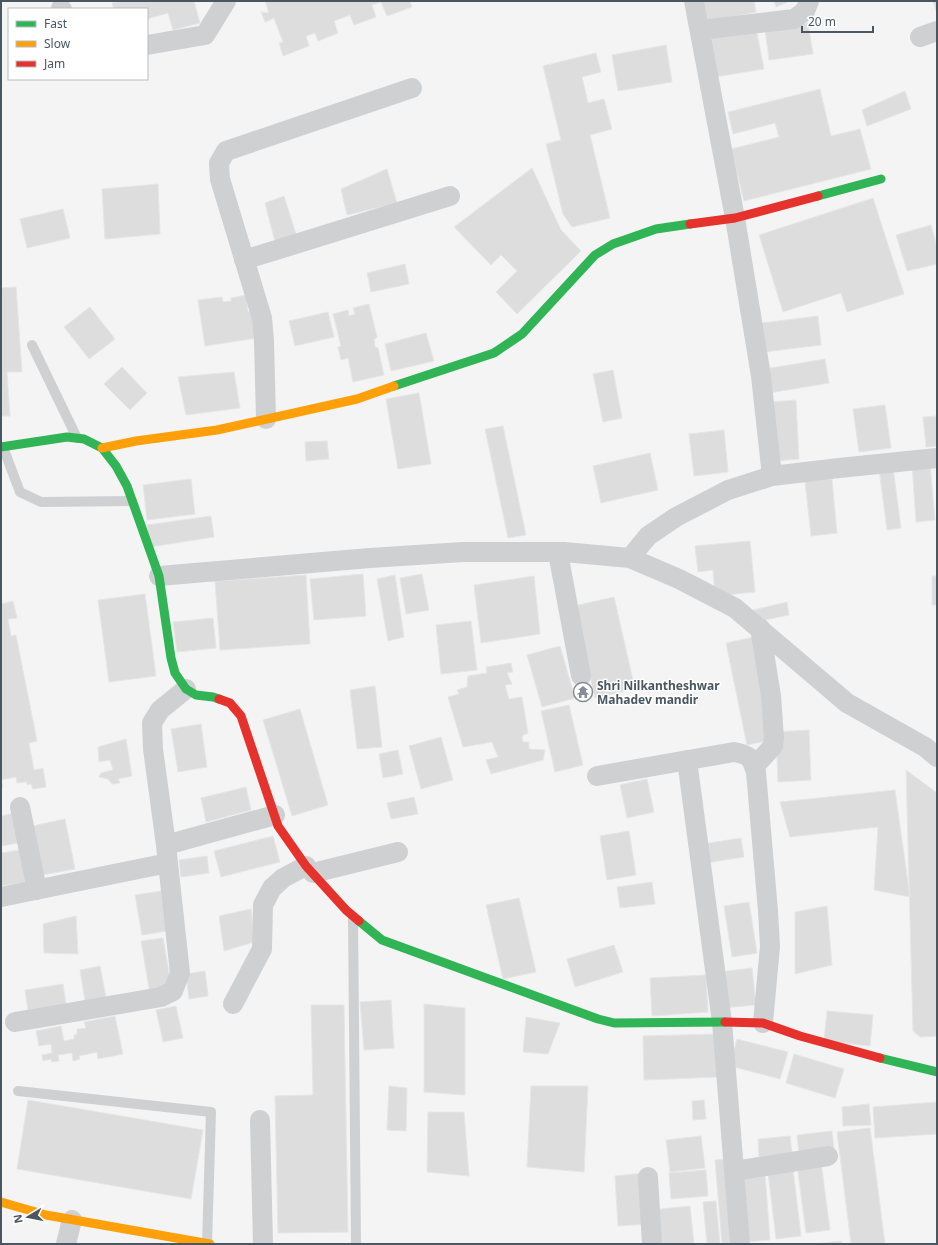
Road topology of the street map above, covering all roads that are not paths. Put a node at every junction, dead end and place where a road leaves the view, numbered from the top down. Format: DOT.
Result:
graph roads {
  1 [pos="226,1"];
  2 [pos="694,1"];
  3 [pos="809,1"];
  4 [pos="700,30"];
  5 [pos="148,45"];
  6 [pos="412,88"];
  7 [pos="881,179"];
  8 [pos="450,196"];
  9 [pos="735,218"];
  10 [pos="244,260"];
  11 [pos="32,345"];
  12 [pos="266,419"];
  13 [pos="77,438"];
  14 [pos="2,447"];
  15 [pos="102,448"];
  16 [pos="937,458"];
  17 [pos="772,476"];
  18 [pos="132,501"];
  19 [pos="558,553"];
  20 [pos="630,558"];
  21 [pos="158,576"];
  22 [pos="760,628"];
  23 [pos="581,676"];
  24 [pos="186,689"];
  25 [pos="937,757"];
  26 [pos="687,760"];
  27 [pos="754,767"];
  28 [pos="597,776"];
  29 [pos="20,807"];
  30 [pos="274,815"];
  31 [pos="398,852"];
  32 [pos="167,854"];
  33 [pos="309,870"];
  34 [pos="37,890"];
  35 [pos="1,897"];
  36 [pos="353,916"];
  37 [pos="233,1004"];
  38 [pos="15,1022"];
  39 [pos="722,1022"];
  40 [pos="763,1024"];
  41 [pos="937,1072"];
  42 [pos="18,1091"];
  43 [pos="260,1120"];
  44 [pos="828,1156"];
  45 [pos="734,1171"];
  46 [pos="648,1177"];
  47 [pos="1,1202"];
  48 [pos="72,1220"];
  49 [pos="66,1244"];
  50 [pos="208,1244"];
  51 [pos="263,1244"];
  52 [pos="356,1244"];
  53 [pos="652,1244"];
  54 [pos="740,1244"];
  1 -- 5 [label="street"];
  2 -- 4 [label="street"];
  3 -- 4 [label="street"];
  4 -- 9 [label="street"];
  6 -- 10 [label="street"];
  7 -- 9 [label="street"];
  8 -- 10 [label="street"];
  9 -- 12 [label="street"];
  9 -- 17 [label="street"];
  10 -- 12 [label="street"];
  11 -- 13 [label="lane"];
  12 -- 15 [label="street"];
  13 -- 14 [label="street"];
  13 -- 15 [label="street"];
  14 -- 18 [label="lane"];
  15 -- 18 [label="street"];
  16 -- 17 [label="street"];
  17 -- 20 [label="street"];
  18 -- 21 [label="street"];
  19 -- 20 [label="street"];
  19 -- 21 [label="street"];
  19 -- 23 [label="street"];
  20 -- 22 [label="street"];
  21 -- 24 [label="street"];
  22 -- 25 [label="street"];
  22 -- 27 [label="street"];
  24 -- 30 [label="street"];
  24 -- 32 [label="street"];
  26 -- 27 [label="street"];
  26 -- 28 [label="street"];
  26 -- 39 [label="street"];
  27 -- 40 [label="street"];
  29 -- 34 [label="street"];
  30 -- 32 [label="street"];
  30 -- 33 [label="street"];
  31 -- 33 [label="street"];
  32 -- 34 [label="street"];
  32 -- 38 [label="street"];
  33 -- 36 [label="street"];
  33 -- 37 [label="street"];
  34 -- 35 [label="street"];
  36 -- 39 [label="street"];
  36 -- 52 [label="lane"];
  39 -- 40 [label="street"];
  39 -- 45 [label="street"];
  40 -- 41 [label="street"];
  42 -- 50 [label="lane"];
  43 -- 51 [label="street"];
  44 -- 45 [label="street"];
  45 -- 54 [label="street"];
  46 -- 53 [label="street"];
  47 -- 48 [label="street"];
  48 -- 49 [label="street"];
  48 -- 50 [label="street"];
}
